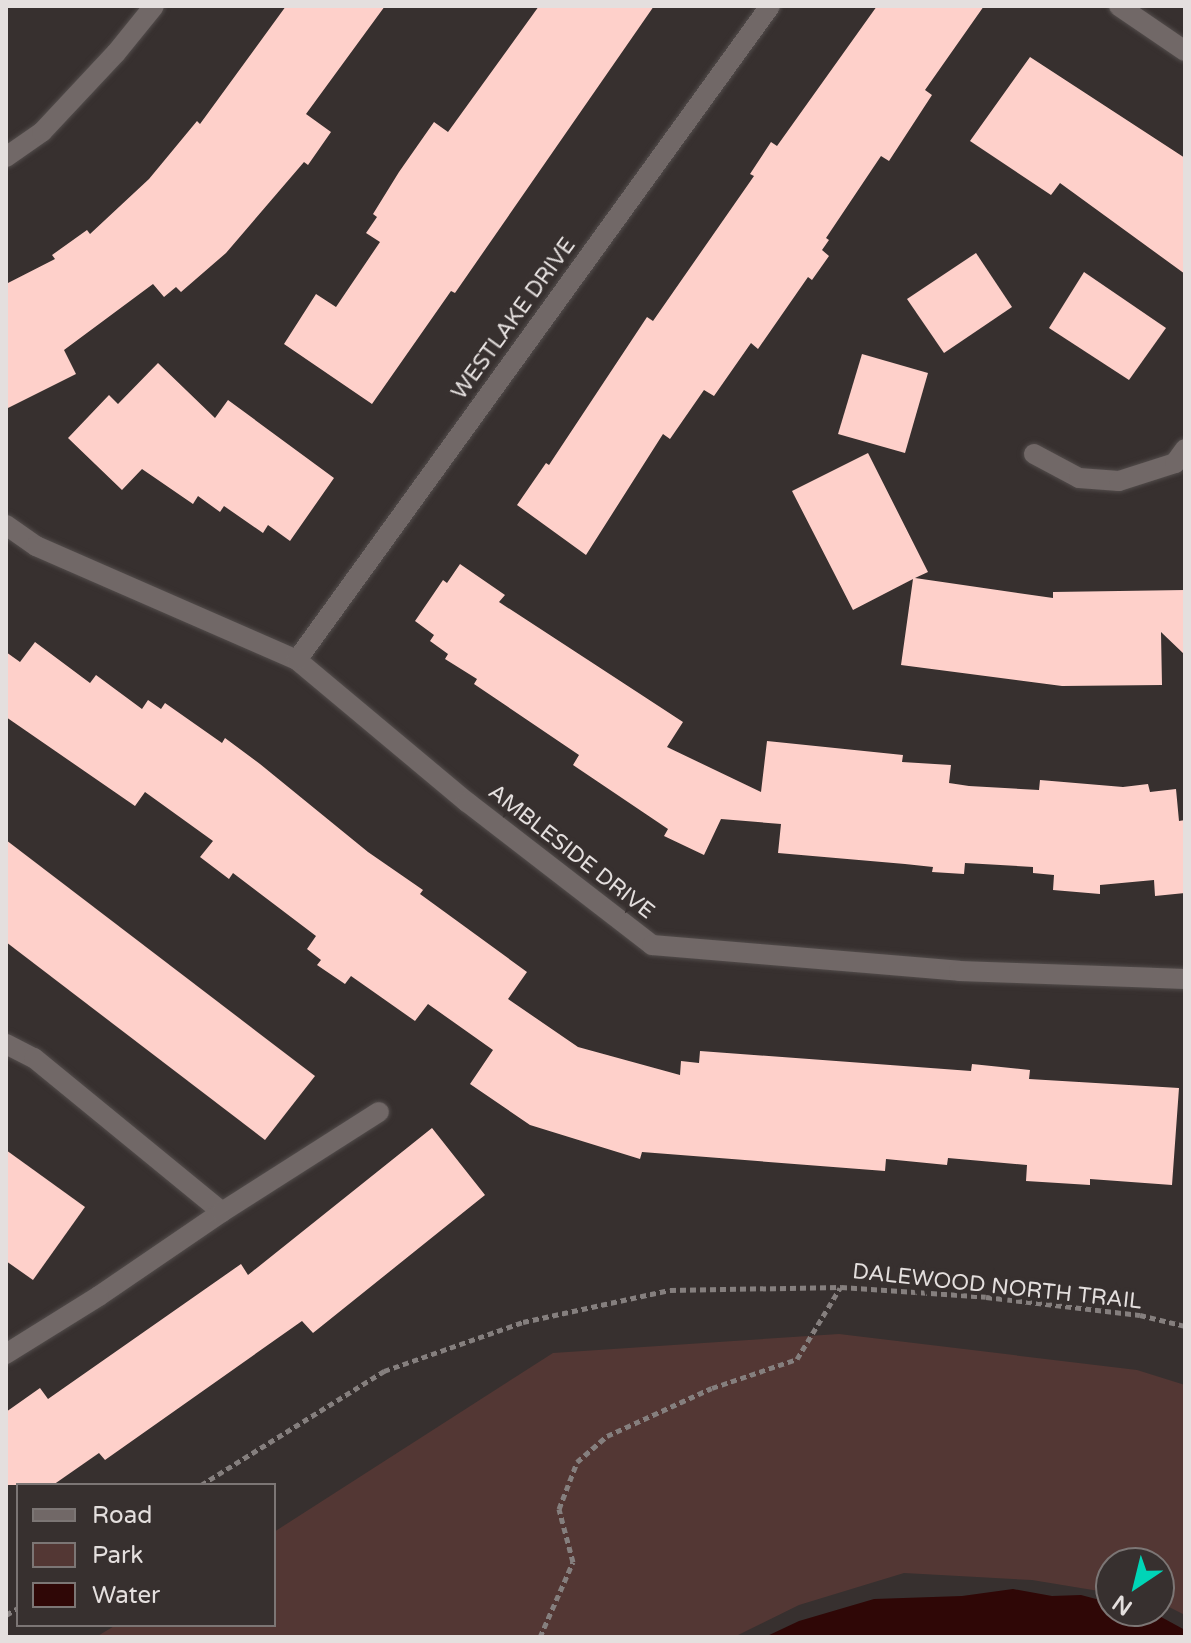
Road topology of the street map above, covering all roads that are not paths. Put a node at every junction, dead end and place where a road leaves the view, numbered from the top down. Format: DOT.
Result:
graph roads {
  1 [pos="154,6"];
  2 [pos="770,6"];
  3 [pos="1119,6"];
  4 [pos="1185,51"];
  5 [pos="6,157"];
  6 [pos="1185,449"];
  7 [pos="1034,454"];
  8 [pos="6,525"];
  9 [pos="297,660"];
  10 [pos="1185,979"];
  11 [pos="6,1044"];
  12 [pos="379,1112"];
  13 [pos="222,1212"];
  14 [pos="6,1354"];
  1 -- 5 [label="street"];
  2 -- 9 [label="street, WESTLAKE DRIVE"];
  3 -- 4 [label="street"];
  6 -- 7 [label="street"];
  8 -- 9 [label="street, AMBLESIDE DRIVE"];
  9 -- 10 [label="street, AMBLESIDE DRIVE"];
  11 -- 13 [label="street"];
  12 -- 13 [label="street"];
  13 -- 14 [label="street"];
}
